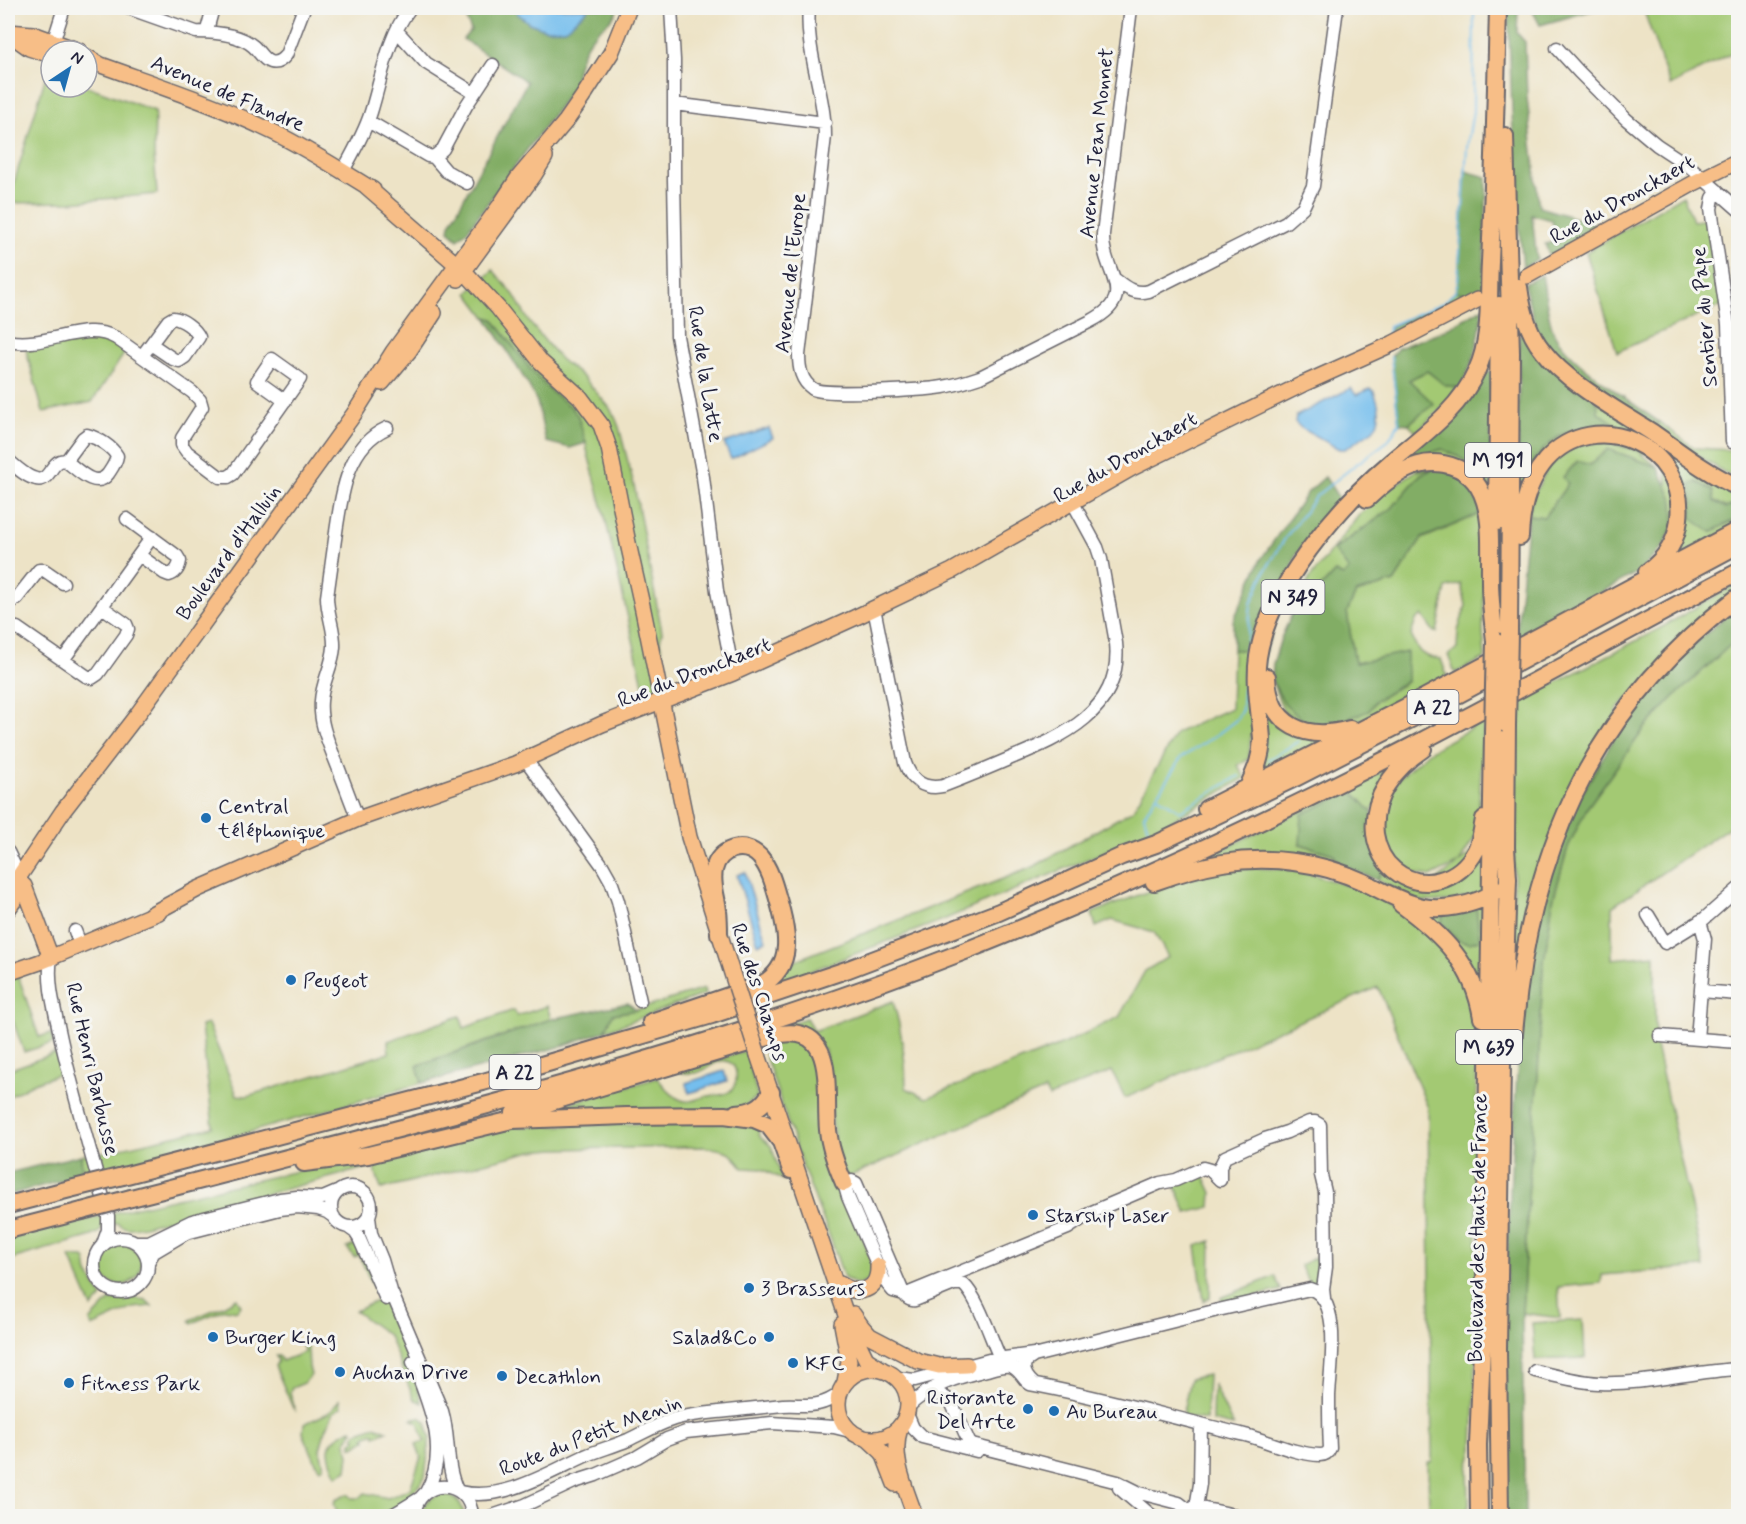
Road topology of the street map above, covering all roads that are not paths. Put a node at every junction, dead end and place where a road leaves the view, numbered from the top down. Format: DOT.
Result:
graph roads {
  1 [pos="64,8"];
  2 [pos="128,8"];
  3 [pos="213,8"];
  4 [pos="304,8"];
  5 [pos="410,8"];
  6 [pos="629,8"];
  7 [pos="636,8"];
  8 [pos="671,8"];
  9 [pos="809,8"];
  10 [pos="1131,8"];
  11 [pos="1337,8"];
  12 [pos="1498,8"];
  13 [pos="1503,8"];
  14 [pos="207,30"];
  15 [pos="396,31"];
  16 [pos="8,33"];
  17 [pos="54,39"];
  18 [pos="39,41"];
  19 [pos="1557,48"];
  20 [pos="611,53"];
  21 [pos="493,65"];
  22 [pos="99,66"];
  23 [pos="474,93"];
  24 [pos="674,104"];
  25 [pos="368,121"];
  26 [pos="825,123"];
  27 [pos="1505,139"];
  28 [pos="434,157"];
  29 [pos="1738,161"];
  30 [pos="343,171"];
  31 [pos="1703,178"];
  32 [pos="467,183"];
  33 [pos="1494,190"];
  34 [pos="1718,191"];
  35 [pos="1738,209"];
  36 [pos="463,265"];
  37 [pos="1527,276"];
  38 [pos="1116,280"];
  39 [pos="1476,304"];
  40 [pos="8,341"];
  41 [pos="151,344"];
  42 [pos="142,356"];
  43 [pos="285,400"];
  44 [pos="387,428"];
  45 [pos="1732,442"];
  46 [pos="8,460"];
  47 [pos="66,461"];
  48 [pos="1738,487"];
  49 [pos="1074,505"];
  50 [pos="127,519"];
  51 [pos="1738,530"];
  52 [pos="152,537"];
  53 [pos="1738,545"];
  54 [pos="139,555"];
  55 [pos="1738,572"];
  56 [pos="63,583"];
  57 [pos="1738,597"];
  58 [pos="8,604"];
  59 [pos="102,607"];
  60 [pos="875,613"];
  61 [pos="8,627"];
  62 [pos="1544,633"];
  63 [pos="1502,637"];
  64 [pos="63,660"];
  65 [pos="733,673"];
  66 [pos="1420,700"];
  67 [pos="658,705"];
  68 [pos="1472,715"];
  69 [pos="1500,728"];
  70 [pos="529,763"];
  71 [pos="1248,787"];
  72 [pos="358,819"];
  73 [pos="1506,848"];
  74 [pos="8,852"];
  75 [pos="1122,856"];
  76 [pos="14,882"];
  77 [pos="1375,887"];
  78 [pos="1738,889"];
  79 [pos="1491,895"];
  80 [pos="8,909"];
  81 [pos="150,915"];
  82 [pos="1647,915"];
  83 [pos="1700,921"];
  84 [pos="1023,927"];
  85 [pos="719,934"];
  86 [pos="51,958"];
  87 [pos="8,973"];
  88 [pos="1701,991"];
  89 [pos="1738,994"];
  90 [pos="640,1001"];
  91 [pos="1660,1036"];
  92 [pos="1697,1039"];
  93 [pos="1738,1042"];
  94 [pos="1489,1063"];
  95 [pos="483,1082"];
  96 [pos="771,1092"];
  97 [pos="724,1115"];
  98 [pos="445,1136"];
  99 [pos="789,1149"];
  100 [pos="791,1170"];
  101 [pos="229,1173"];
  102 [pos="844,1183"];
  103 [pos="1500,1185"];
  104 [pos="337,1192"];
  105 [pos="8,1205"];
  106 [pos="108,1216"];
  107 [pos="369,1216"];
  108 [pos="333,1217"];
  109 [pos="348,1227"];
  110 [pos="8,1230"];
  111 [pos="130,1240"];
  112 [pos="103,1244"];
  113 [pos="828,1261"];
  114 [pos="148,1262"];
  115 [pos="878,1266"];
  116 [pos="979,1266"];
  117 [pos="840,1284"];
  118 [pos="904,1294"];
  119 [pos="1324,1298"];
  120 [pos="976,1303"];
  121 [pos="1047,1352"];
  122 [pos="1000,1358"];
  123 [pos="967,1365"];
  124 [pos="1738,1369"];
  125 [pos="883,1370"];
  126 [pos="1535,1371"];
  127 [pos="897,1378"];
  128 [pos="1034,1384"];
  129 [pos="842,1388"];
  130 [pos="926,1392"];
  131 [pos="905,1416"];
  132 [pos="1201,1424"];
  133 [pos="850,1431"];
  134 [pos="868,1439"];
  135 [pos="459,1491"];
  136 [pos="423,1495"];
  137 [pos="1479,1498"];
  138 [pos="1197,1512"];
  139 [pos="391,1516"];
  140 [pos="414,1516"];
  141 [pos="472,1516"];
  142 [pos="492,1516"];
  143 [pos="905,1516"];
  144 [pos="915,1516"];
  145 [pos="1152,1516"];
  146 [pos="1231,1516"];
  147 [pos="1471,1516"];
  148 [pos="1479,1516"];
  149 [pos="1500,1516"];
  1 -- 17 [label="street"];
  2 -- 14 [label="street"];
  3 -- 14 [label="street"];
  4 -- 14 [label="street"];
  5 -- 15 [label="street"];
  6 -- 20 [label="main road, Boulevard d'Halluin"];
  7 -- 20 [label="main road, Boulevard d'Halluin"];
  8 -- 24 [label="street, Rue de la Latte"];
  9 -- 26 [label="street, Avenue de l'Europe"];
  10 -- 38 [label="street, Avenue Jean Monnet"];
  11 -- 38 [label="street"];
  12 -- 33 [label="highway, M 191"];
  13 -- 27 [label="highway, M 191"];
  15 -- 23 [label="street"];
  15 -- 25 [label="street"];
  16 -- 18 [label="main road"];
  19 -- 31 [label="street"];
  20 -- 36 [label="main road, Boulevard d'Halluin"];
  21 -- 23 [label="street"];
  22 -- 30 [label="main road, Avenue de Flandre"];
  23 -- 28 [label="street"];
  24 -- 26 [label="street"];
  24 -- 65 [label="street, Rue de la Latte"];
  25 -- 28 [label="street"];
  25 -- 30 [label="street"];
  26 -- 38 [label="street, Avenue de l'Europe"];
  27 -- 48 [label="highway"];
  27 -- 63 [label="highway, M 191"];
  28 -- 32 [label="street"];
  29 -- 31 [label="main road, Rue du Dronckaert"];
  30 -- 36 [label="main road, Avenue de Flandre"];
  31 -- 34 [label="street"];
  31 -- 37 [label="main road, Rue du Dronckaert"];
  33 -- 63 [label="highway, M 191"];
  33 -- 71 [label="highway"];
  34 -- 35 [label="street"];
  34 -- 45 [label="street, Sentier du Pape"];
  36 -- 67 [label="main road, Avenue de Flandre"];
  36 -- 76 [label="main road, Boulevard d'Halluin"];
  39 -- 49 [label="main road, Rue du Dronckaert"];
  40 -- 42 [label="street"];
  41 -- 42 [label="street"];
  42 -- 43 [label="street"];
  44 -- 72 [label="street"];
  46 -- 47 [label="street"];
  49 -- 60 [label="main road, Rue du Dronckaert"];
  49 -- 60 [label="street"];
  50 -- 52 [label="street"];
  51 -- 62 [label="highway"];
  52 -- 54 [label="street"];
  52 -- 54 [label="street"];
  53 -- 75 [label="highway, A 22"];
  54 -- 59 [label="street"];
  55 -- 68 [label="highway, A 22"];
  56 -- 58 [label="street"];
  57 -- 103 [label="highway"];
  59 -- 64 [label="street"];
  59 -- 64 [label="street"];
  60 -- 65 [label="main road, Rue du Dronckaert"];
  60 -- 67 [label="main road, Rue du Dronckaert"];
  61 -- 64 [label="street"];
  62 -- 63 [label="highway"];
  62 -- 66 [label="highway"];
  63 -- 66 [label="highway, N 349"];
  63 -- 69 [label="highway, M 191, bridge"];
  65 -- 67 [label="main road, Rue du Dronckaert"];
  66 -- 71 [label="highway"];
  67 -- 70 [label="main road, Rue du Dronckaert"];
  67 -- 85 [label="main road, Rue des Champs"];
  68 -- 69 [label="highway"];
  68 -- 84 [label="highway, A 22"];
  69 -- 73 [label="highway, Boulevard des Hauts de France / M 639"];
  69 -- 79 [label="highway, Boulevard des Hauts de France / M 639"];
  70 -- 72 [label="main road, Rue du Dronckaert"];
  70 -- 81 [label="main road, Rue du Dronckaert"];
  70 -- 90 [label="street"];
  71 -- 75 [label="highway"];
  72 -- 81 [label="main road, Rue du Dronckaert"];
  73 -- 79 [label="highway"];
  73 -- 103 [label="highway, Boulevard des Hauts de France / M 639"];
  74 -- 76 [label="street, Rue Henri Barbusse"];
  75 -- 95 [label="highway, A 22"];
  76 -- 80 [label="main road, Boulevard d'Halluin"];
  76 -- 86 [label="main road, Rue Henri Barbusse"];
  77 -- 79 [label="highway"];
  77 -- 84 [label="highway"];
  77 -- 94 [label="highway"];
  78 -- 83 [label="street"];
  79 -- 94 [label="highway, Boulevard des Hauts de France / M 639"];
  81 -- 86 [label="main road, Rue du Dronckaert"];
  82 -- 83 [label="street"];
  83 -- 88 [label="street"];
  84 -- 101 [label="highway, A 22"];
  85 -- 95 [label="highway"];
  85 -- 96 [label="main road, Rue des Champs, bridge"];
  86 -- 87 [label="main road, Rue du Dronckaert"];
  86 -- 106 [label="street, Rue Henri Barbusse"];
  88 -- 89 [label="street"];
  88 -- 92 [label="street"];
  91 -- 92 [label="street"];
  92 -- 93 [label="street"];
  94 -- 137 [label="highway, Boulevard des Hauts de France / M 639"];
  95 -- 105 [label="highway, A 22, bridge"];
  96 -- 97 [label="highway"];
  96 -- 99 [label="main road, Rue des Champs"];
  97 -- 98 [label="highway"];
  97 -- 100 [label="highway"];
  98 -- 101 [label="highway"];
  98 -- 102 [label="highway"];
  99 -- 100 [label="main road, Rue des Champs"];
  99 -- 113 [label="main road, Rue des Champs"];
  100 -- 129 [label="main road, Rue des Champs"];
  101 -- 110 [label="highway, A 22, bridge"];
  102 -- 115 [label="street"];
  102 -- 118 [label="street"];
  103 -- 149 [label="highway, Boulevard des Hauts de France / M 639"];
  104 -- 107 [label="street"];
  104 -- 108 [label="street"];
  104 -- 111 [label="street"];
  106 -- 111 [label="street, Rue Henri Barbusse"];
  106 -- 112 [label="street, Rue Henri Barbusse"];
  107 -- 109 [label="street"];
  107 -- 135 [label="street"];
  108 -- 109 [label="street"];
  108 -- 114 [label="street"];
  109 -- 136 [label="street"];
  111 -- 112 [label="street"];
  111 -- 114 [label="street"];
  112 -- 114 [label="street"];
  113 -- 117 [label="main road"];
  113 -- 125 [label="main road, Rue des Champs"];
  115 -- 117 [label="main road"];
  115 -- 118 [label="street"];
  116 -- 118 [label="street"];
  116 -- 119 [label="street"];
  116 -- 120 [label="street"];
  117 -- 123 [label="main road"];
  118 -- 120 [label="street"];
  119 -- 121 [label="street"];
  119 -- 132 [label="street"];
  120 -- 122 [label="street"];
  121 -- 122 [label="street"];
  121 -- 128 [label="street"];
  122 -- 123 [label="street"];
  123 -- 127 [label="street"];
  124 -- 126 [label="street"];
  125 -- 127 [label="main road"];
  125 -- 129 [label="main road"];
  127 -- 131 [label="main road"];
  128 -- 130 [label="street"];
  128 -- 132 [label="street"];
  129 -- 133 [label="main road"];
  129 -- 135 [label="street, Route du Petit Menin"];
  130 -- 131 [label="street"];
  130 -- 138 [label="street"];
  131 -- 134 [label="main road"];
  131 -- 144 [label="main road"];
  131 -- 145 [label="street"];
  132 -- 138 [label="street"];
  133 -- 134 [label="main road"];
  133 -- 142 [label="street, Route du Petit Menin"];
  134 -- 143 [label="main road"];
  135 -- 136 [label="street, Route du Petit Menin"];
  135 -- 141 [label="street"];
  136 -- 139 [label="street"];
  136 -- 140 [label="street"];
  137 -- 147 [label="highway"];
  137 -- 148 [label="highway, Boulevard des Hauts de France / M 639"];
  138 -- 146 [label="street"];
}
